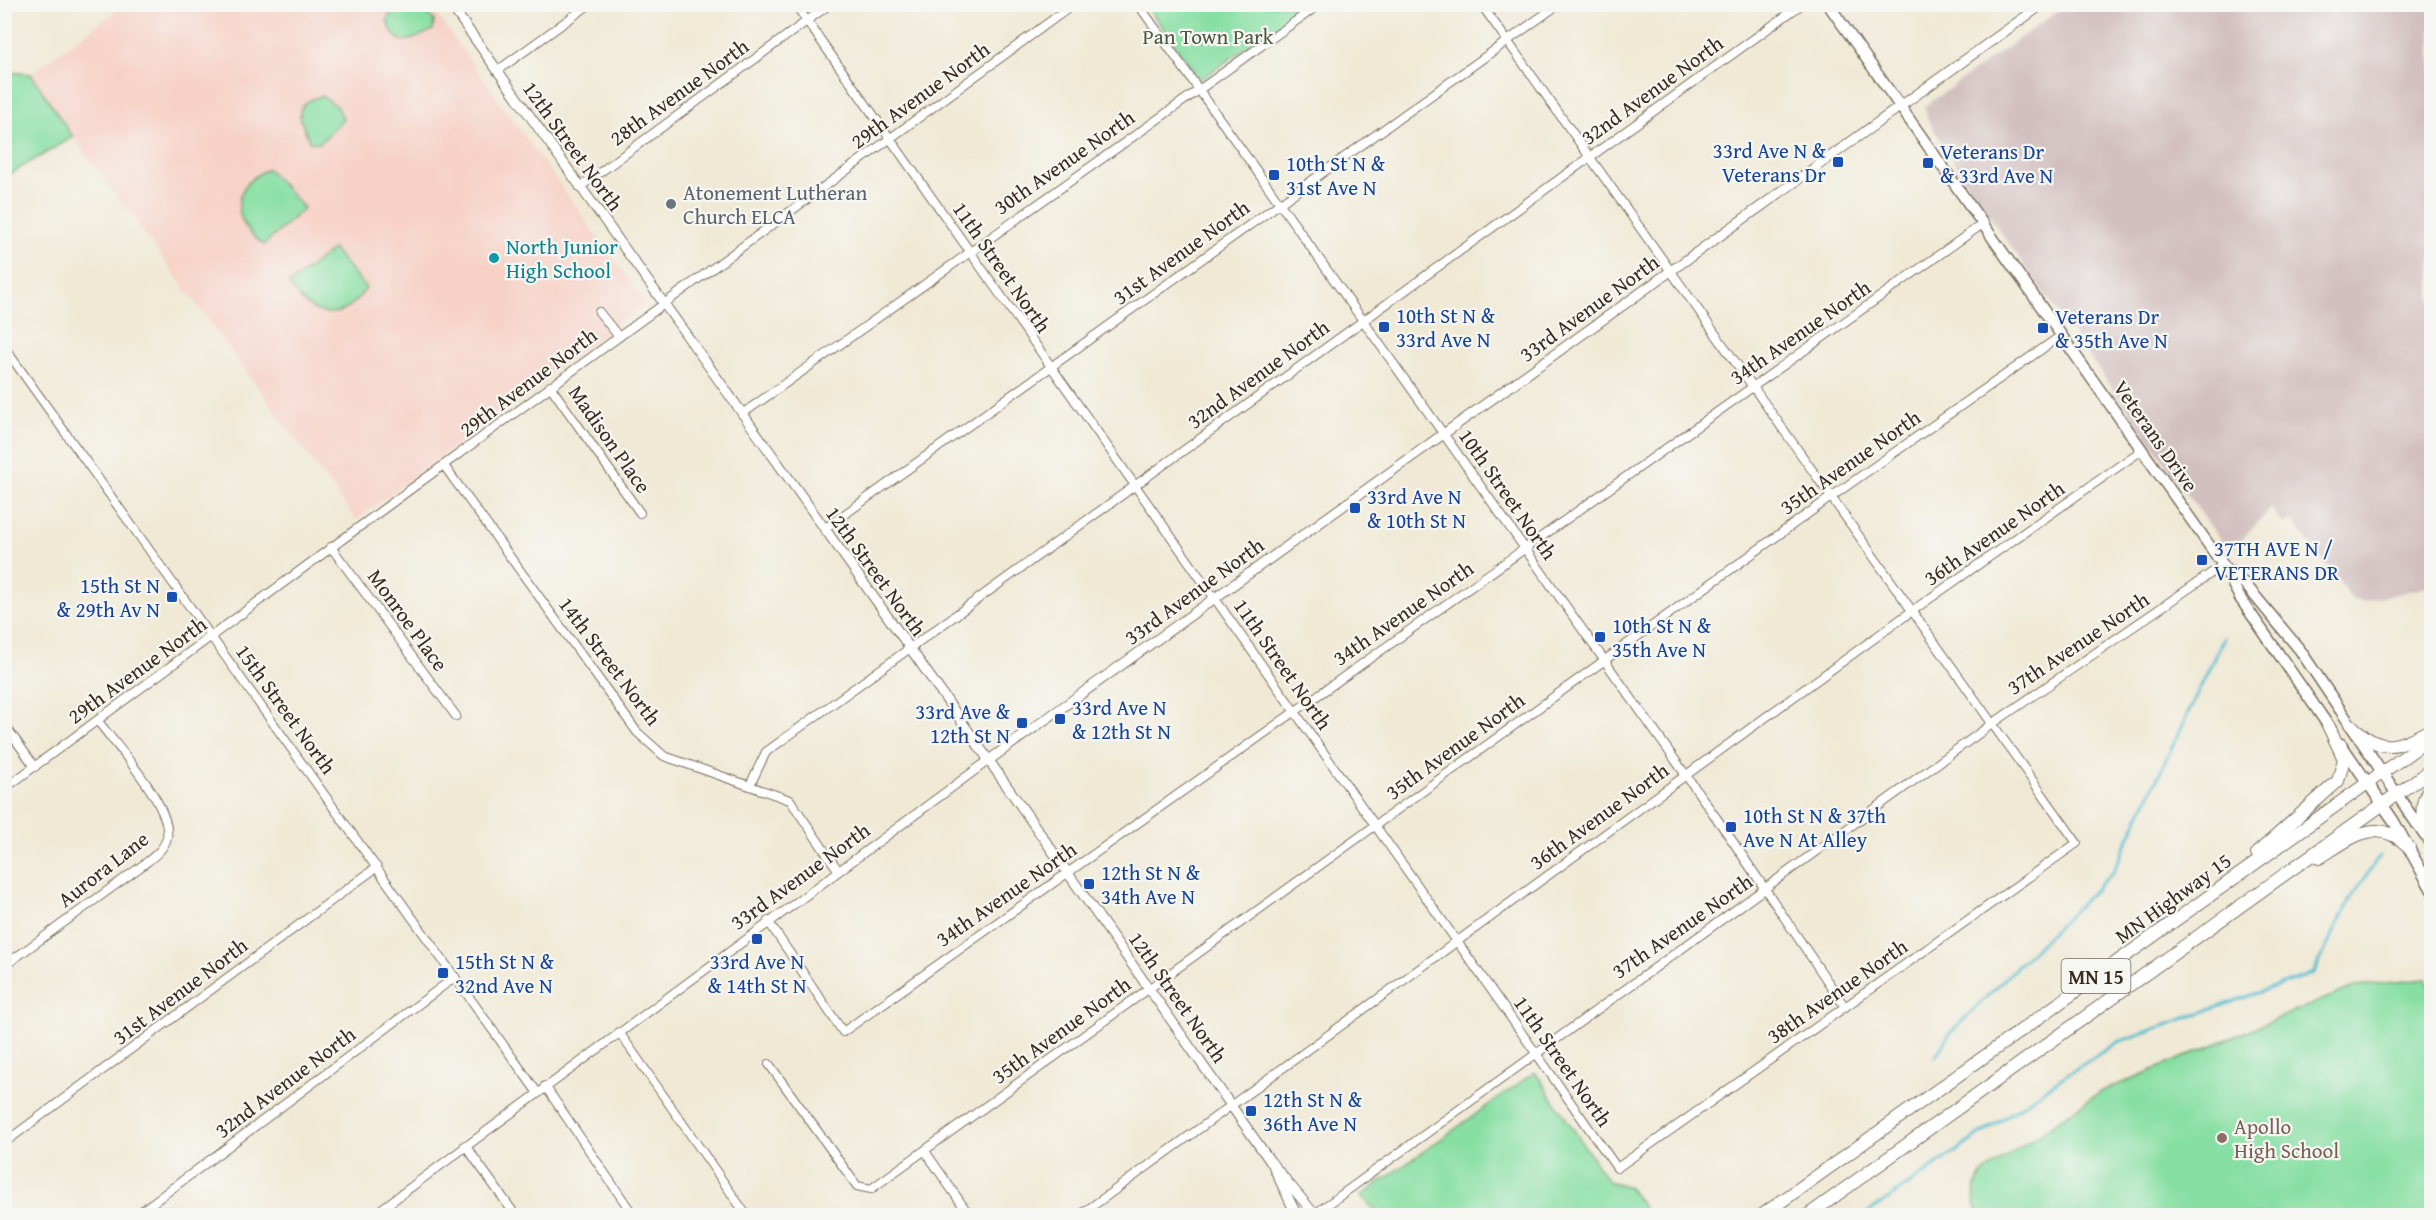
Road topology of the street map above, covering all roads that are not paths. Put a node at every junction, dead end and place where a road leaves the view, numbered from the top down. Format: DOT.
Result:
graph roads {
  1 [pos="450,4"];
  2 [pos="590,4"];
  3 [pos="795,4"];
  4 [pos="830,4"];
  5 [pos="1074,4"];
  6 [pos="1138,4"];
  7 [pos="1320,4"];
  8 [pos="1480,4"];
  9 [pos="1559,4"];
  10 [pos="1802,4"];
  11 [pos="1828,4"];
  12 [pos="2043,4"];
  13 [pos="806,21"];
  14 [pos="1507,41"];
  15 [pos="497,71"];
  16 [pos="1198,89"];
  17 [pos="1901,107"];
  18 [pos="890,139"];
  19 [pos="1589,158"];
  20 [pos="580,187"];
  21 [pos="1279,204"];
  22 [pos="1984,223"];
  23 [pos="969,251"];
  24 [pos="1671,272"];
  25 [pos="664,305"];
  26 [pos="599,312"];
  27 [pos="1363,321"];
  28 [pos="2062,335"];
  29 [pos="618,337"];
  30 [pos="4,348"];
  31 [pos="1051,367"];
  32 [pos="550,386"];
  33 [pos="1753,387"];
  34 [pos="742,414"];
  35 [pos="1443,434"];
  36 [pos="2142,450"];
  37 [pos="445,467"];
  38 [pos="1135,485"];
  39 [pos="1831,497"];
  40 [pos="640,513"];
  41 [pos="824,529"];
  42 [pos="331,547"];
  43 [pos="1524,549"];
  44 [pos="2223,566"];
  45 [pos="1215,598"];
  46 [pos="1912,612"];
  47 [pos="212,637"];
  48 [pos="910,648"];
  49 [pos="1604,661"];
  50 [pos="1295,712"];
  51 [pos="456,716"];
  52 [pos="98,721"];
  53 [pos="4,723"];
  54 [pos="1992,724"];
  55 [pos="2328,724"];
  56 [pos="2350,724"];
  57 [pos="2432,729"];
  58 [pos="2432,737"];
  59 [pos="989,760"];
  60 [pos="35,766"];
  61 [pos="2432,769"];
  62 [pos="2383,772"];
  63 [pos="1686,776"];
  64 [pos="2368,783"];
  65 [pos="750,785"];
  66 [pos="2432,785"];
  67 [pos="4,789"];
  68 [pos="2398,793"];
  69 [pos="2383,804"];
  70 [pos="1375,825"];
  71 [pos="2409,846"];
  72 [pos="2432,848"];
  73 [pos="377,867"];
  74 [pos="838,870"];
  75 [pos="1068,872"];
  76 [pos="1765,890"];
  77 [pos="2432,890"];
  78 [pos="2204,900"];
  79 [pos="2241,905"];
  80 [pos="768,921"];
  81 [pos="1456,941"];
  82 [pos="4,966"];
  83 [pos="455,977"];
  84 [pos="1151,987"];
  85 [pos="1845,1007"];
  86 [pos="619,1032"];
  87 [pos="1535,1052"];
  88 [pos="769,1064"];
  89 [pos="545,1086"];
  90 [pos="537,1092"];
  91 [pos="1231,1104"];
  92 [pos="4,1143"];
  93 [pos="465,1145"];
  94 [pos="925,1151"];
  95 [pos="1270,1161"];
  96 [pos="1617,1168"];
  97 [pos="135,1215"];
  98 [pos="372,1215"];
  99 [pos="516,1215"];
  100 [pos="634,1215"];
  101 [pos="747,1215"];
  102 [pos="970,1215"];
  103 [pos="1079,1215"];
  104 [pos="1297,1215"];
  105 [pos="1314,1215"];
  106 [pos="1761,1215"];
  107 [pos="1807,1215"];
  1 -- 15 [label="street, 12th Street North"];
  2 -- 15 [label="street"];
  3 -- 13 [label="street, 11th Street North"];
  4 -- 13 [label="street, 28th Avenue North"];
  5 -- 18 [label="street, 29th Avenue North"];
  6 -- 16 [label="street, 10th Street North"];
  7 -- 16 [label="street, 30th Avenue North"];
  8 -- 14 [label="street"];
  9 -- 14 [label="street, 31st Avenue North"];
  10 -- 19 [label="street, 32nd Avenue North"];
  11 -- 17 [label="main road, Veterans Drive"];
  12 -- 17 [label="street, 33rd Avenue North"];
  13 -- 18 [label="street, 11th Street North"];
  13 -- 20 [label="street, 28th Avenue North"];
  14 -- 19 [label="street"];
  14 -- 21 [label="street, 31st Avenue North"];
  15 -- 20 [label="street, 12th Street North"];
  16 -- 21 [label="street, 10th Street North"];
  16 -- 23 [label="street, 30th Avenue North"];
  17 -- 22 [label="main road, Veterans Drive"];
  17 -- 24 [label="street, 33rd Avenue North"];
  18 -- 23 [label="street, 11th Street North"];
  18 -- 25 [label="street, 29th Avenue North"];
  19 -- 24 [label="street"];
  19 -- 27 [label="street, 32nd Avenue North"];
  20 -- 25 [label="street, 12th Street North"];
  21 -- 27 [label="street, 10th Street North"];
  21 -- 31 [label="street, 31st Avenue North"];
  22 -- 28 [label="main road, Veterans Drive"];
  22 -- 33 [label="street, 34th Avenue North"];
  23 -- 31 [label="street, 11th Street North"];
  23 -- 34 [label="street, 30th Avenue North"];
  24 -- 33 [label="street"];
  24 -- 35 [label="street, 33rd Avenue North"];
  25 -- 29 [label="street, 29th Avenue North"];
  25 -- 34 [label="street, 12th Street North"];
  26 -- 29 [label="street"];
  27 -- 35 [label="street, 10th Street North"];
  27 -- 38 [label="street, 32nd Avenue North"];
  28 -- 36 [label="main road, Veterans Drive"];
  28 -- 39 [label="street, 35th Avenue North"];
  29 -- 32 [label="street, 29th Avenue North"];
  30 -- 47 [label="street, 15th Street North"];
  31 -- 38 [label="street, 11th Street North"];
  31 -- 41 [label="street, 31st Avenue North"];
  32 -- 37 [label="street, 29th Avenue North"];
  32 -- 40 [label="street, Madison Place"];
  33 -- 39 [label="street"];
  33 -- 43 [label="street, 34th Avenue North"];
  34 -- 41 [label="street, 12th Street North"];
  35 -- 43 [label="street, 10th Street North"];
  35 -- 45 [label="street, 33rd Avenue North"];
  36 -- 44 [label="main road, Veterans Drive"];
  36 -- 46 [label="street, 36th Avenue North"];
  37 -- 42 [label="street, 29th Avenue North"];
  37 -- 65 [label="street, 14th Street North"];
  38 -- 45 [label="street, 11th Street North"];
  38 -- 48 [label="street, 32nd Avenue North"];
  39 -- 46 [label="street"];
  39 -- 49 [label="street, 35th Avenue North"];
  41 -- 48 [label="street, 12th Street North"];
  42 -- 47 [label="street, 29th Avenue North"];
  42 -- 51 [label="street, Monroe Place"];
  43 -- 49 [label="street, 10th Street North"];
  43 -- 50 [label="street, 34th Avenue North"];
  44 -- 54 [label="street, 37th Avenue North"];
  44 -- 55 [label="main road, Veterans Drive"];
  44 -- 56 [label="main road, Veterans Drive"];
  45 -- 50 [label="street, 11th Street North"];
  45 -- 59 [label="street, 33rd Avenue North"];
  46 -- 54 [label="street"];
  46 -- 63 [label="street, 36th Avenue North"];
  47 -- 52 [label="street, 29th Avenue North"];
  47 -- 73 [label="street, 15th Street North"];
  48 -- 59 [label="street, 12th Street North"];
  48 -- 65 [label="street, 32nd Avenue North"];
  49 -- 63 [label="street, 10th Street North"];
  49 -- 70 [label="street, 35th Avenue North"];
  50 -- 70 [label="street, 11th Street North"];
  50 -- 75 [label="street, 34th Avenue North"];
  52 -- 60 [label="street, 29th Avenue North"];
  52 -- 82 [label="street, Aurora Lane"];
  53 -- 60 [label="street"];
  54 -- 76 [label="street, 37th Avenue North"];
  54 -- 85 [label="street, 38th Avenue North"];
  55 -- 64 [label="main road, Veterans Drive"];
  55 -- 78 [label="highway"];
  56 -- 57 [label="highway"];
  56 -- 62 [label="main road, Veterans Drive"];
  58 -- 62 [label="highway, MN Highway 15 / MN 15"];
  59 -- 74 [label="street, 33rd Avenue North"];
  59 -- 75 [label="street, 12th Street North"];
  60 -- 67 [label="street, 29th Avenue North"];
  61 -- 68 [label="highway, MN 15"];
  62 -- 64 [label="highway, MN Highway 15 / MN 15"];
  62 -- 68 [label="main road, Veterans Drive"];
  63 -- 76 [label="street, 10th Street North"];
  63 -- 81 [label="street, 36th Avenue North"];
  64 -- 69 [label="main road, Veterans Drive"];
  64 -- 78 [label="highway, MN Highway 15 / MN 15"];
  65 -- 74 [label="street, 14th Street North"];
  66 -- 72 [label="highway"];
  68 -- 69 [label="highway, MN 15"];
  68 -- 72 [label="main road, Veterans Drive"];
  69 -- 71 [label="main road, Veterans Drive"];
  69 -- 79 [label="highway, MN 15"];
  70 -- 81 [label="street, 11th Street North"];
  70 -- 84 [label="street, 35th Avenue North"];
  71 -- 77 [label="main road, Veterans Drive"];
  71 -- 79 [label="highway"];
  73 -- 83 [label="street, 15th Street North"];
  73 -- 92 [label="street, 31st Avenue North"];
  74 -- 80 [label="street, 33rd Avenue North"];
  75 -- 80 [label="street, 34th Avenue North"];
  75 -- 84 [label="street, 12th Street North"];
  76 -- 85 [label="street, 10th Street North"];
  76 -- 87 [label="street, 37th Avenue North"];
  78 -- 106 [label="highway, MN Highway 15 / MN 15"];
  79 -- 107 [label="highway, MN 15"];
  80 -- 86 [label="street, 33rd Avenue North"];
  81 -- 87 [label="street, 11th Street North"];
  81 -- 91 [label="street, 36th Avenue North"];
  83 -- 90 [label="street, 15th Street North"];
  83 -- 97 [label="street, 32nd Avenue North"];
  84 -- 91 [label="street, 12th Street North"];
  84 -- 94 [label="street, 35th Avenue North"];
  85 -- 96 [label="street, 38th Avenue North"];
  86 -- 89 [label="street, 33rd Avenue North"];
  86 -- 101 [label="street"];
  87 -- 96 [label="street, 11th Street North"];
  87 -- 105 [label="street, 37th Avenue North"];
  88 -- 94 [label="street, 35th Avenue North"];
  89 -- 90 [label="street, 33rd Avenue North"];
  89 -- 100 [label="street"];
  90 -- 93 [label="street, 33rd Avenue North"];
  91 -- 95 [label="street, 12th Street North"];
  91 -- 103 [label="street, 36th Avenue North"];
  93 -- 98 [label="street, 33rd Avenue North"];
  93 -- 99 [label="street"];
  94 -- 102 [label="street"];
  95 -- 104 [label="street, 12th Street North"];
  95 -- 105 [label="street, 12th Street North"];
}
